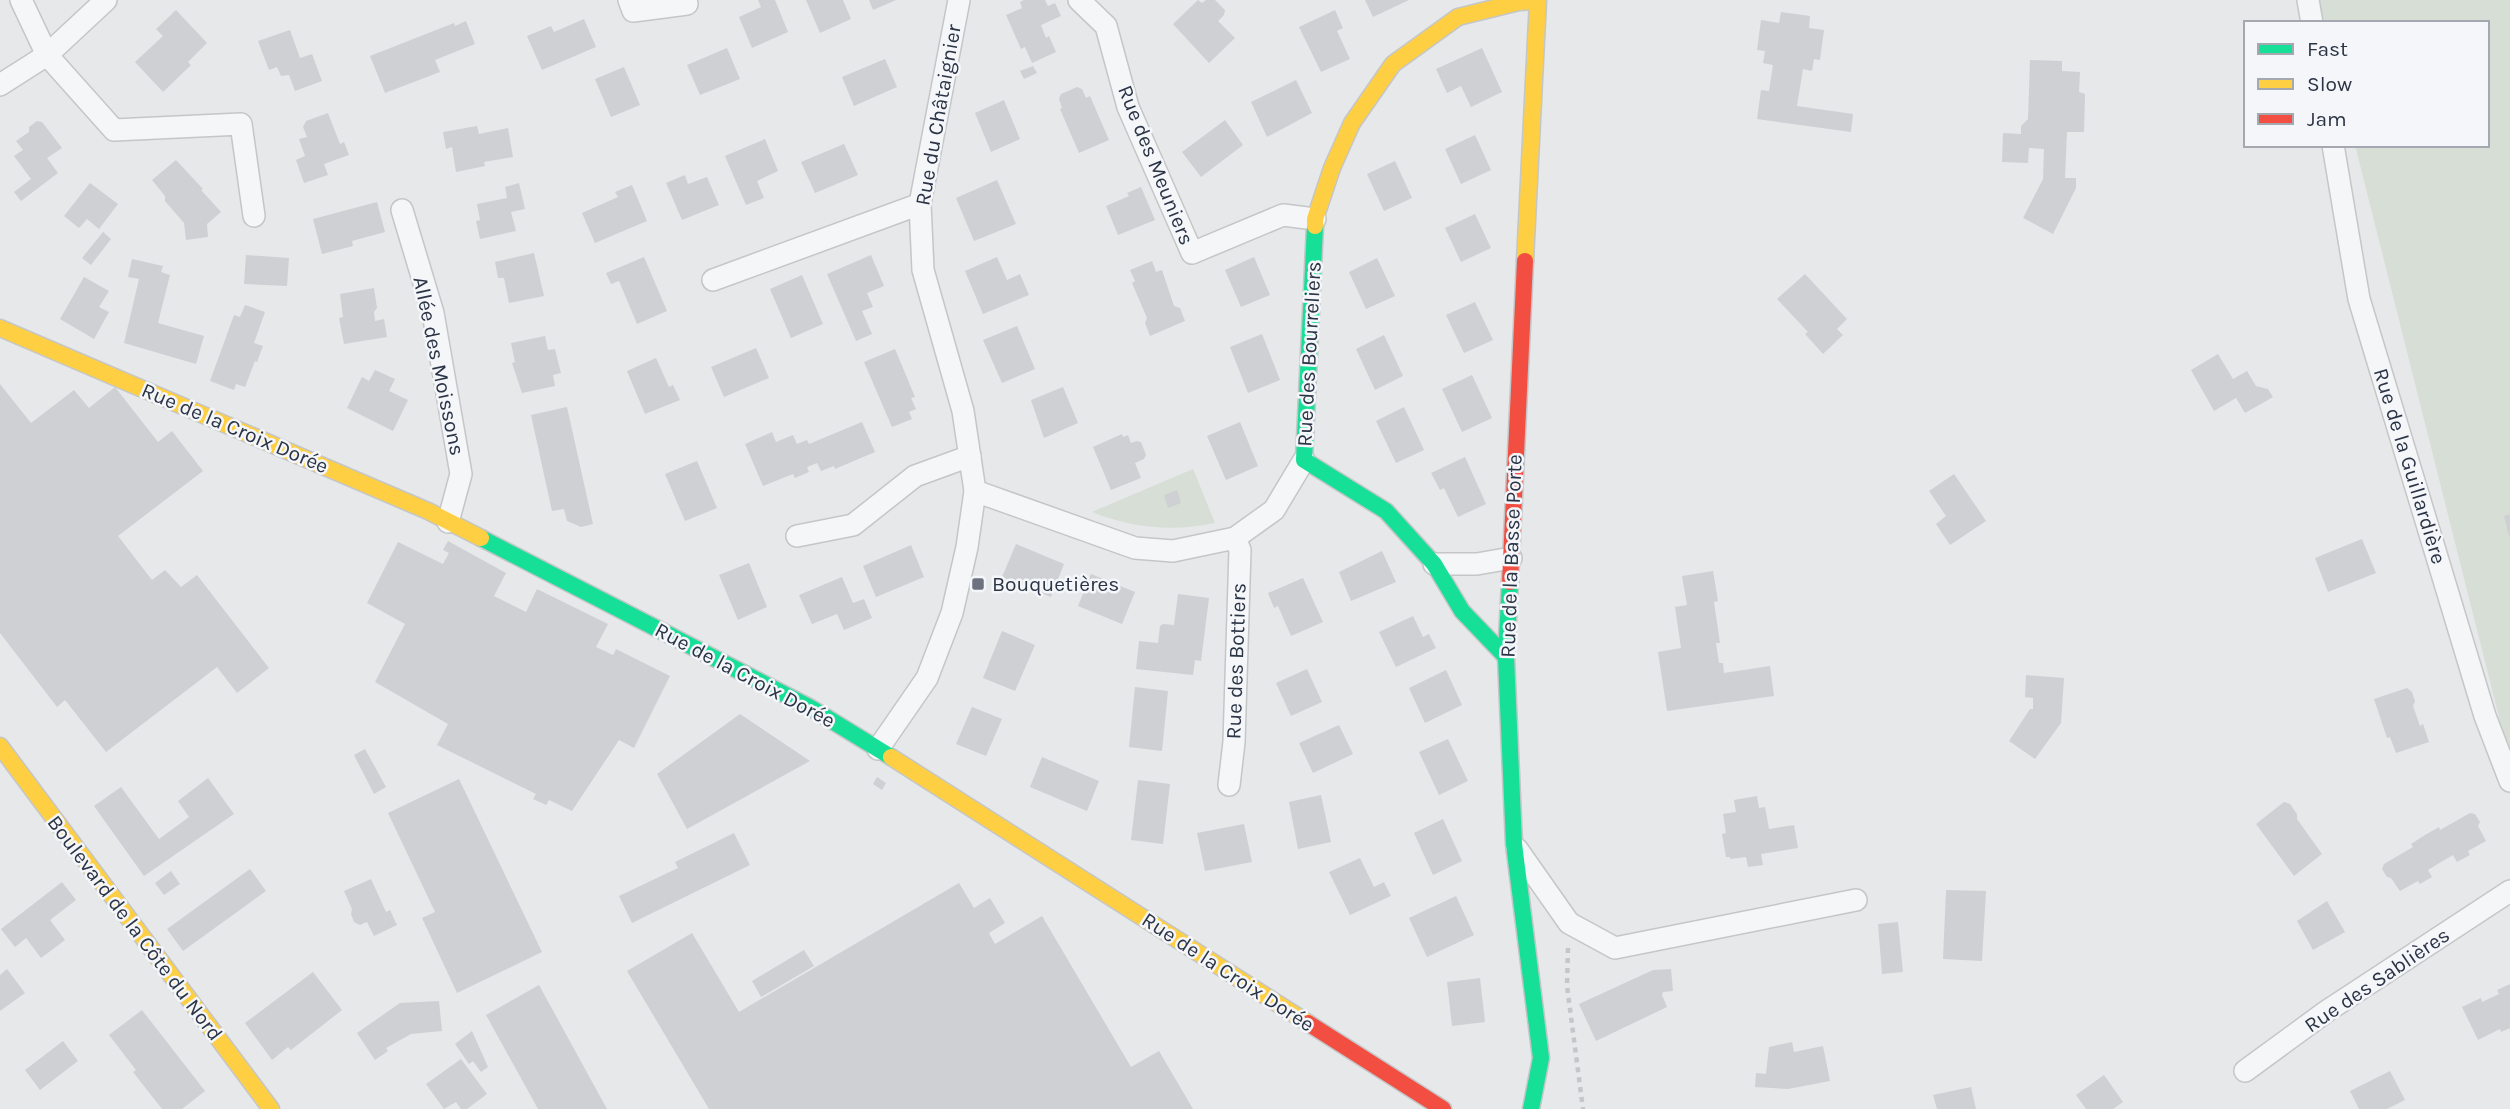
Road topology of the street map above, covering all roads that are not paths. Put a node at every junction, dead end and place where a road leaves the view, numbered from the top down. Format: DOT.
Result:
graph roads {
  1 [pos="21,0"];
  2 [pos="106,0"];
  3 [pos="629,0"];
  4 [pos="958,0"];
  5 [pos="1080,0"];
  6 [pos="2308,0"];
  7 [pos="1537,1"];
  8 [pos="687,4"];
  9 [pos="2312,21"];
  10 [pos="47,55"];
  11 [pos="0,85"];
  12 [pos="2333,147"];
  13 [pos="920,204"];
  14 [pos="401,209"];
  15 [pos="254,216"];
  16 [pos="1315,219"];
  17 [pos="713,280"];
  18 [pos="0,328"];
  19 [pos="970,456"];
  20 [pos="1304,460"];
  21 [pos="975,491"];
  22 [pos="448,522"];
  23 [pos="797,536"];
  24 [pos="1235,538"];
  25 [pos="1511,558"];
  26 [pos="1434,564"];
  27 [pos="1506,657"];
  28 [pos="0,747"];
  29 [pos="878,748"];
  30 [pos="2510,781"];
  31 [pos="1229,785"];
  32 [pos="1514,844"];
  33 [pos="2510,891"];
  34 [pos="1856,900"];
  35 [pos="2245,1071"];
  36 [pos="271,1109"];
  37 [pos="1443,1109"];
  38 [pos="1531,1109"];
  1 -- 10 [label="street"];
  2 -- 10 [label="street"];
  3 -- 8 [label="street"];
  4 -- 13 [label="street, Rue du Châtaignier"];
  5 -- 16 [label="street, Rue des Meuniers"];
  6 -- 9 [label="street"];
  7 -- 16 [label="street, Rue des Bourreliers"];
  7 -- 25 [label="street, Rue de la Basse Porte"];
  10 -- 11 [label="street"];
  10 -- 15 [label="street"];
  12 -- 30 [label="street, Rue de la Guillardière"];
  13 -- 17 [label="street"];
  13 -- 19 [label="street, Rue du Châtaignier"];
  14 -- 22 [label="street, Allée des Moissons"];
  16 -- 20 [label="street, Rue des Bourreliers"];
  18 -- 22 [label="street, Rue de la Croix Dorée"];
  19 -- 21 [label="street, Rue du Châtaignier"];
  19 -- 23 [label="street"];
  20 -- 24 [label="street"];
  20 -- 26 [label="street, Rue des Bourreliers"];
  21 -- 24 [label="street"];
  21 -- 29 [label="street, Rue du Châtaignier"];
  22 -- 29 [label="street, Rue de la Croix Dorée"];
  24 -- 31 [label="street, Rue des Bottiers"];
  25 -- 26 [label="street"];
  25 -- 27 [label="street, Rue de la Basse Porte"];
  26 -- 27 [label="street, Rue des Bourreliers"];
  27 -- 32 [label="street, Rue de la Basse Porte"];
  28 -- 36 [label="street, Boulevard de la Côte du Nord"];
  29 -- 37 [label="street, Rue de la Croix Dorée"];
  32 -- 34 [label="street"];
  32 -- 38 [label="street, Rue de la Basse Porte"];
  33 -- 35 [label="street, Rue des Sablières"];
}
